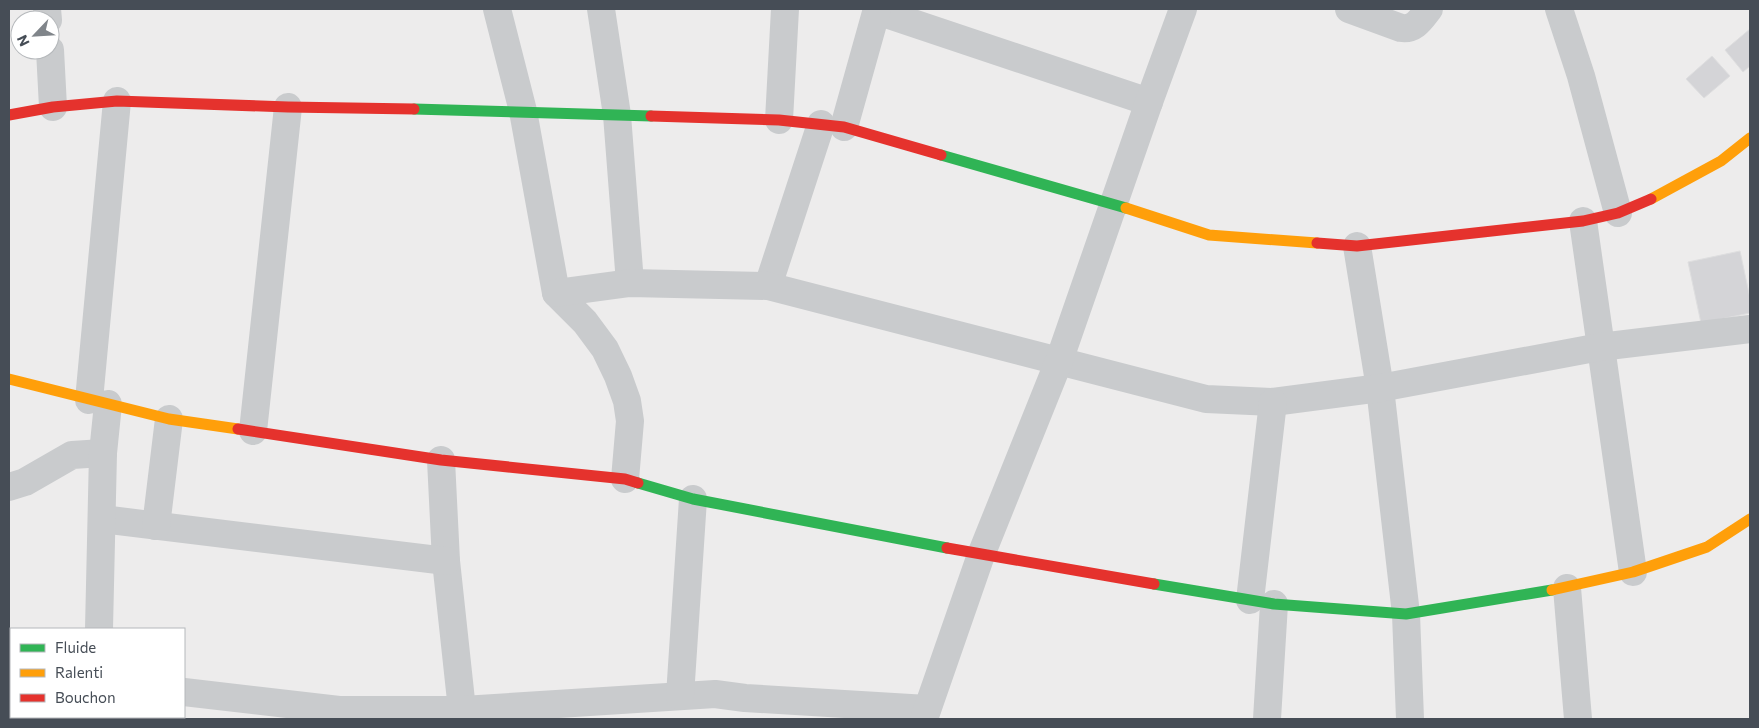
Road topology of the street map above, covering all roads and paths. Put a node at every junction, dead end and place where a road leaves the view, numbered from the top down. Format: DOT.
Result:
graph roads {
  1 [pos="497,9"];
  2 [pos="601,9"];
  3 [pos="785,9"];
  4 [pos="1183,9"];
  5 [pos="1349,9"];
  6 [pos="1429,9"];
  7 [pos="1559,9"];
  8 [pos="877,10"];
  9 [pos="51,60"];
  10 [pos="117,101"];
  11 [pos="1149,102"];
  12 [pos="53,107"];
  13 [pos="288,107"];
  14 [pos="523,111"];
  15 [pos="9,114"];
  16 [pos="617,114"];
  17 [pos="779,120"];
  18 [pos="832,126"];
  19 [pos="1750,138"];
  20 [pos="1113,204"];
  21 [pos="1618,212"];
  22 [pos="1583,221"];
  23 [pos="1357,246"];
  24 [pos="630,283"];
  25 [pos="768,286"];
  26 [pos="556,293"];
  27 [pos="1750,329"];
  28 [pos="1600,347"];
  29 [pos="1059,361"];
  30 [pos="9,379"];
  31 [pos="1380,388"];
  32 [pos="98,402"];
  33 [pos="1273,402"];
  34 [pos="169,418"];
  35 [pos="253,431"];
  36 [pos="103,453"];
  37 [pos="441,460"];
  38 [pos="625,480"];
  39 [pos="9,487"];
  40 [pos="694,499"];
  41 [pos="102,519"];
  42 [pos="1750,520"];
  43 [pos="156,526"];
  44 [pos="981,555"];
  45 [pos="446,561"];
  46 [pos="1633,572"];
  47 [pos="1567,588"];
  48 [pos="1262,602"];
  49 [pos="1406,614"];
  50 [pos="99,628"];
  51 [pos="185,692"];
  52 [pos="680,696"];
  53 [pos="745,709"];
  54 [pos="579,711"];
  55 [pos="926,714"];
  56 [pos="463,715"];
  57 [pos="1267,719"];
  58 [pos="1410,719"];
  59 [pos="1578,719"];
  1 -- 14 [label="street"];
  2 -- 16 [label="street"];
  3 -- 17 [label="street"];
  4 -- 11 [label="street"];
  5 -- 6 [label="street"];
  7 -- 21 [label="street"];
  8 -- 11 [label="street"];
  8 -- 18 [label="street"];
  9 -- 12 [label="street"];
  10 -- 12 [label="street"];
  10 -- 13 [label="street"];
  10 -- 32 [label="street"];
  11 -- 20 [label="street"];
  12 -- 15 [label="street"];
  13 -- 14 [label="street"];
  13 -- 35 [label="street"];
  14 -- 16 [label="street"];
  14 -- 26 [label="street"];
  16 -- 17 [label="street"];
  16 -- 24 [label="street"];
  17 -- 18 [label="street"];
  18 -- 20 [label="street"];
  18 -- 25 [label="street"];
  19 -- 21 [label="street"];
  20 -- 23 [label="street"];
  20 -- 29 [label="street"];
  21 -- 22 [label="street"];
  22 -- 23 [label="street"];
  22 -- 28 [label="street"];
  23 -- 31 [label="street"];
  24 -- 25 [label="street"];
  24 -- 26 [label="street"];
  25 -- 29 [label="street"];
  26 -- 38 [label="street"];
  27 -- 28 [label="street"];
  28 -- 31 [label="street"];
  28 -- 46 [label="street"];
  29 -- 33 [label="street"];
  29 -- 44 [label="street"];
  30 -- 32 [label="street"];
  31 -- 33 [label="street"];
  31 -- 49 [label="street"];
  32 -- 34 [label="street"];
  32 -- 36 [label="street"];
  33 -- 48 [label="street"];
  34 -- 35 [label="street"];
  34 -- 43 [label="street"];
  35 -- 37 [label="street"];
  36 -- 39 [label="street"];
  36 -- 41 [label="street"];
  37 -- 38 [label="street"];
  37 -- 45 [label="street"];
  38 -- 40 [label="street"];
  40 -- 44 [label="street"];
  40 -- 52 [label="street"];
  41 -- 43 [label="street"];
  41 -- 50 [label="street"];
  42 -- 46 [label="street"];
  43 -- 45 [label="street"];
  44 -- 48 [label="street"];
  44 -- 55 [label="street"];
  45 -- 56 [label="street"];
  46 -- 47 [label="street"];
  47 -- 49 [label="street"];
  47 -- 59 [label="street"];
  48 -- 49 [label="street"];
  48 -- 57 [label="street"];
  49 -- 58 [label="street"];
  51 -- 56 [label="street"];
  52 -- 53 [label="street"];
  52 -- 54 [label="street"];
  53 -- 55 [label="street"];
  54 -- 56 [label="street"];
}
